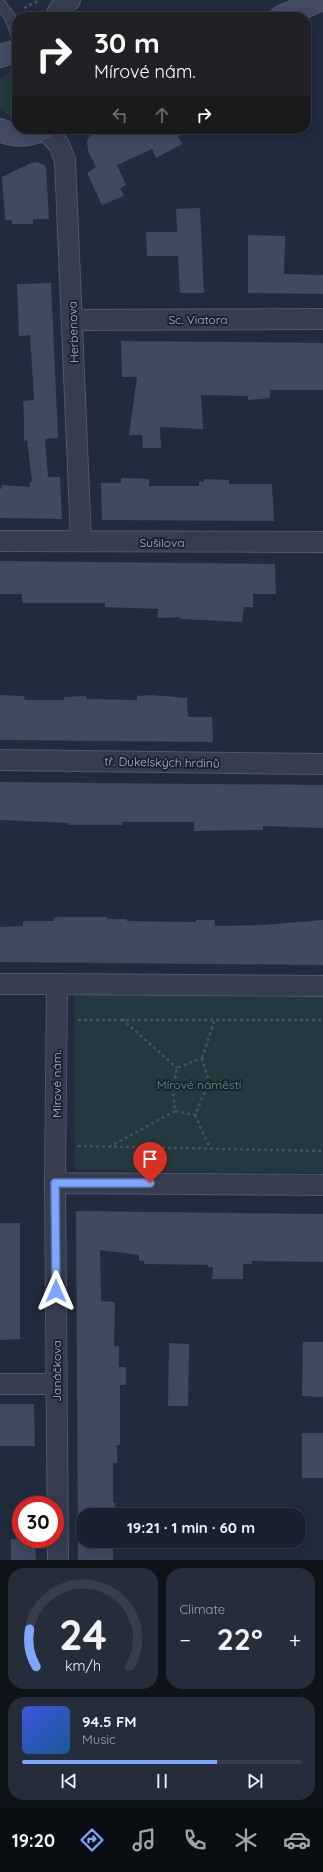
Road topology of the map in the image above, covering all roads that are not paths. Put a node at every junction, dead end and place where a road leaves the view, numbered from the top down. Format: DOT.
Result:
graph roads {
  1 [pos="70,0"];
  2 [pos="320,0"];
  3 [pos="0,4"];
  4 [pos="58,12"];
  5 [pos="292,12"];
  6 [pos="12,22"];
  7 [pos="12,52"];
  8 [pos="0,56"];
  9 [pos="3,134"];
  10 [pos="33,134"];
  11 [pos="49,134"];
  12 [pos="323,319"];
  13 [pos="72,320"];
  14 [pos="0,541"];
  15 [pos="81,541"];
  16 [pos="323,542"];
  17 [pos="0,760"];
  18 [pos="323,764"];
  19 [pos="0,984"];
  20 [pos="57,984"];
  21 [pos="323,986"];
  22 [pos="55,1183"];
  23 [pos="323,1185"];
  24 [pos="0,1384"];
  25 [pos="56,1384"];
  26 [pos="58,1560"];
  1 -- 4 [label="street"];
  2 -- 5 [label="main road"];
  3 -- 6 [label="lane"];
  7 -- 8 [label="main road"];
  9 -- 10 [label="main road"];
  11 -- 13 [label="street, Herbenova"];
  12 -- 13 [label="street, Sc. Viatora"];
  13 -- 15 [label="street, Herbenova"];
  14 -- 15 [label="street, Sušilova"];
  15 -- 16 [label="street, Sušilova"];
  17 -- 18 [label="street, tř. Dukelských hrdinů"];
  19 -- 20 [label="street"];
  20 -- 21 [label="street"];
  20 -- 22 [label="street, Mírové nám."];
  22 -- 23 [label="street"];
  22 -- 25 [label="street, Janáčkova"];
  24 -- 25 [label="street"];
  25 -- 26 [label="street, Janáčkova"];
}
